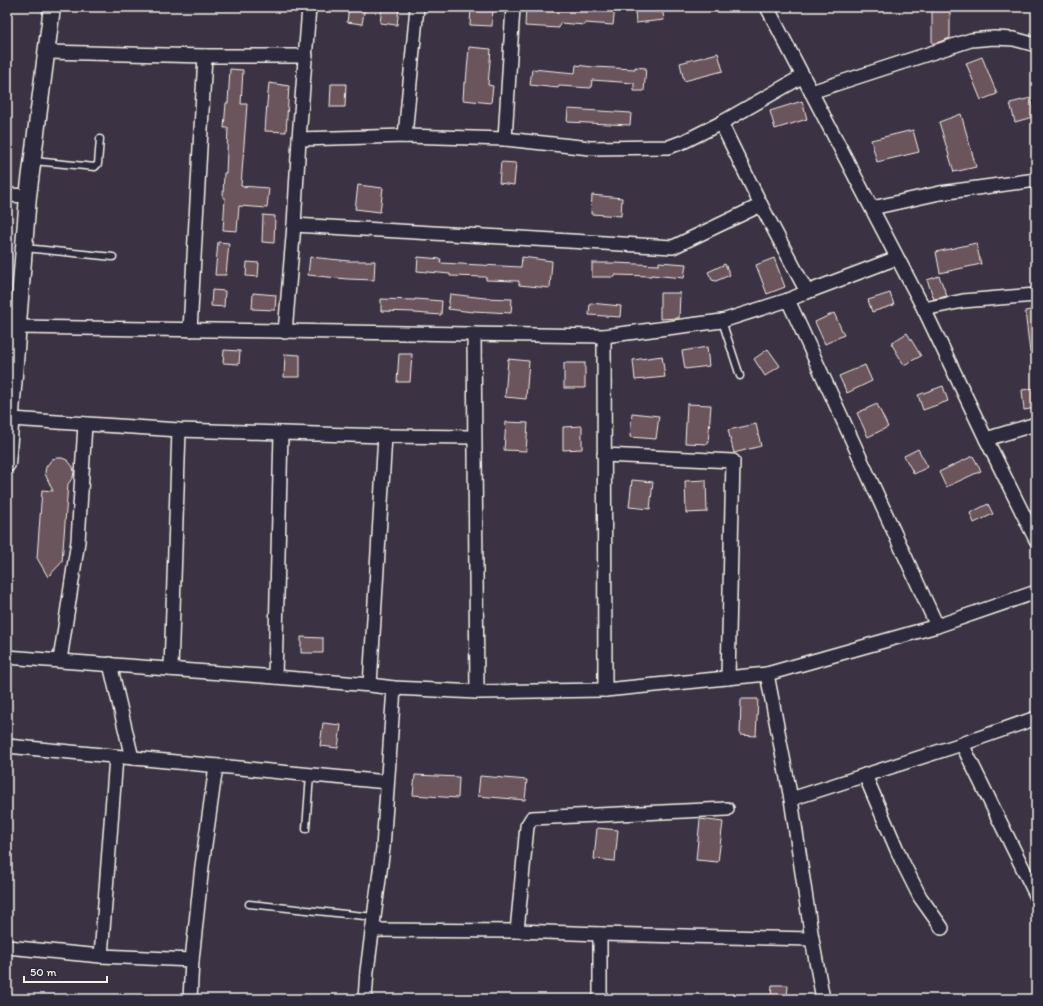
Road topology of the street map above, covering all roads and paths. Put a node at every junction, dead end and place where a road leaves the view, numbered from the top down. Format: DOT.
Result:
graph roads {
  1 [pos="52,7"];
  2 [pos="310,7"];
  3 [pos="417,7"];
  4 [pos="513,7"];
  5 [pos="767,7"];
  6 [pos="1036,45"];
  7 [pos="47,52"];
  8 [pos="205,56"];
  9 [pos="306,56"];
  10 [pos="803,76"];
  11 [pos="811,92"];
  12 [pos="721,123"];
  13 [pos="405,136"];
  14 [pos="100,139"];
  15 [pos="300,139"];
  16 [pos="505,139"];
  17 [pos="32,161"];
  18 [pos="1036,180"];
  19 [pos="7,195"];
  20 [pos="28,196"];
  21 [pos="761,205"];
  22 [pos="872,208"];
  23 [pos="294,225"];
  24 [pos="24,248"];
  25 [pos="113,257"];
  26 [pos="897,258"];
  27 [pos="807,292"];
  28 [pos="1036,295"];
  29 [pos="788,300"];
  30 [pos="924,308"];
  31 [pos="722,320"];
  32 [pos="18,327"];
  33 [pos="190,330"];
  34 [pos="285,332"];
  35 [pos="474,334"];
  36 [pos="604,336"];
  37 [pos="740,376"];
  38 [pos="11,418"];
  39 [pos="85,424"];
  40 [pos="1036,424"];
  41 [pos="179,430"];
  42 [pos="281,432"];
  43 [pos="385,436"];
  44 [pos="474,437"];
  45 [pos="986,439"];
  46 [pos="604,455"];
  47 [pos="7,464"];
  48 [pos="1036,540"];
  49 [pos="1036,592"];
  50 [pos="937,626"];
  51 [pos="7,656"];
  52 [pos="60,660"];
  53 [pos="110,664"];
  54 [pos="171,669"];
  55 [pos="767,674"];
  56 [pos="275,676"];
  57 [pos="728,678"];
  58 [pos="370,685"];
  59 [pos="394,688"];
  60 [pos="605,690"];
  61 [pos="477,692"];
  62 [pos="1036,718"];
  63 [pos="962,744"];
  64 [pos="7,746"];
  65 [pos="116,757"];
  66 [pos="132,758"];
  67 [pos="216,766"];
  68 [pos="310,775"];
  69 [pos="865,775"];
  70 [pos="387,782"];
  71 [pos="791,799"];
  72 [pos="727,809"];
  73 [pos="306,829"];
  74 [pos="1036,895"];
  75 [pos="249,904"];
  76 [pos="373,923"];
  77 [pos="942,928"];
  78 [pos="517,931"];
  79 [pos="600,934"];
  80 [pos="812,939"];
  81 [pos="7,947"];
  82 [pos="101,956"];
  83 [pos="192,960"];
  84 [pos="190,999"];
  85 [pos="365,999"];
  86 [pos="600,999"];
  87 [pos="823,999"];
  1 -- 7 [label="street"];
  2 -- 9 [label="street"];
  3 -- 13 [label="street"];
  4 -- 16 [label="street"];
  5 -- 10 [label="street"];
  6 -- 11 [label="street"];
  7 -- 8 [label="street"];
  7 -- 17 [label="street"];
  8 -- 9 [label="street"];
  8 -- 33 [label="street"];
  9 -- 15 [label="street"];
  10 -- 11 [label="street"];
  10 -- 12 [label="street"];
  11 -- 22 [label="street"];
  12 -- 16 [label="street"];
  12 -- 21 [label="street"];
  13 -- 15 [label="street"];
  13 -- 16 [label="street"];
  14 -- 17 [label="lane"];
  15 -- 23 [label="street"];
  17 -- 20 [label="street"];
  18 -- 22 [label="street"];
  19 -- 20 [label="street"];
  20 -- 24 [label="street"];
  21 -- 23 [label="street"];
  21 -- 27 [label="street"];
  22 -- 26 [label="street"];
  23 -- 34 [label="street"];
  24 -- 25 [label="lane"];
  24 -- 32 [label="street"];
  26 -- 27 [label="street"];
  26 -- 30 [label="street"];
  27 -- 29 [label="street"];
  28 -- 30 [label="street"];
  29 -- 31 [label="street"];
  29 -- 50 [label="street"];
  30 -- 45 [label="street"];
  31 -- 36 [label="street"];
  31 -- 37 [label="lane"];
  32 -- 33 [label="street"];
  32 -- 38 [label="street"];
  33 -- 34 [label="street"];
  34 -- 35 [label="street"];
  35 -- 36 [label="street"];
  35 -- 44 [label="street"];
  36 -- 46 [label="street"];
  38 -- 39 [label="street"];
  38 -- 47 [label="street"];
  39 -- 41 [label="street"];
  39 -- 52 [label="street"];
  40 -- 45 [label="street"];
  41 -- 42 [label="street"];
  41 -- 54 [label="street"];
  42 -- 43 [label="street"];
  42 -- 56 [label="street"];
  43 -- 44 [label="street"];
  43 -- 58 [label="street"];
  44 -- 61 [label="street"];
  45 -- 48 [label="street"];
  46 -- 57 [label="street"];
  46 -- 60 [label="street"];
  49 -- 50 [label="street"];
  50 -- 55 [label="street"];
  51 -- 52 [label="street"];
  52 -- 53 [label="street"];
  53 -- 54 [label="street"];
  53 -- 66 [label="street"];
  54 -- 56 [label="street"];
  55 -- 57 [label="street"];
  55 -- 71 [label="street"];
  56 -- 58 [label="street"];
  57 -- 60 [label="street"];
  58 -- 59 [label="street"];
  59 -- 61 [label="street"];
  59 -- 70 [label="street"];
  60 -- 61 [label="street"];
  62 -- 63 [label="street"];
  63 -- 69 [label="street"];
  63 -- 74 [label="street"];
  64 -- 65 [label="street"];
  65 -- 66 [label="street"];
  65 -- 82 [label="street"];
  66 -- 67 [label="street"];
  67 -- 68 [label="street"];
  67 -- 83 [label="street"];
  68 -- 70 [label="street"];
  68 -- 73 [label="lane"];
  69 -- 71 [label="street"];
  69 -- 77 [label="street"];
  70 -- 76 [label="street"];
  71 -- 80 [label="street"];
  72 -- 78 [label="street"];
  75 -- 76 [label="lane"];
  76 -- 78 [label="street"];
  76 -- 85 [label="street"];
  78 -- 79 [label="street"];
  79 -- 80 [label="street"];
  79 -- 86 [label="street"];
  80 -- 87 [label="street"];
  81 -- 82 [label="street"];
  82 -- 83 [label="street"];
  83 -- 84 [label="street"];
}
